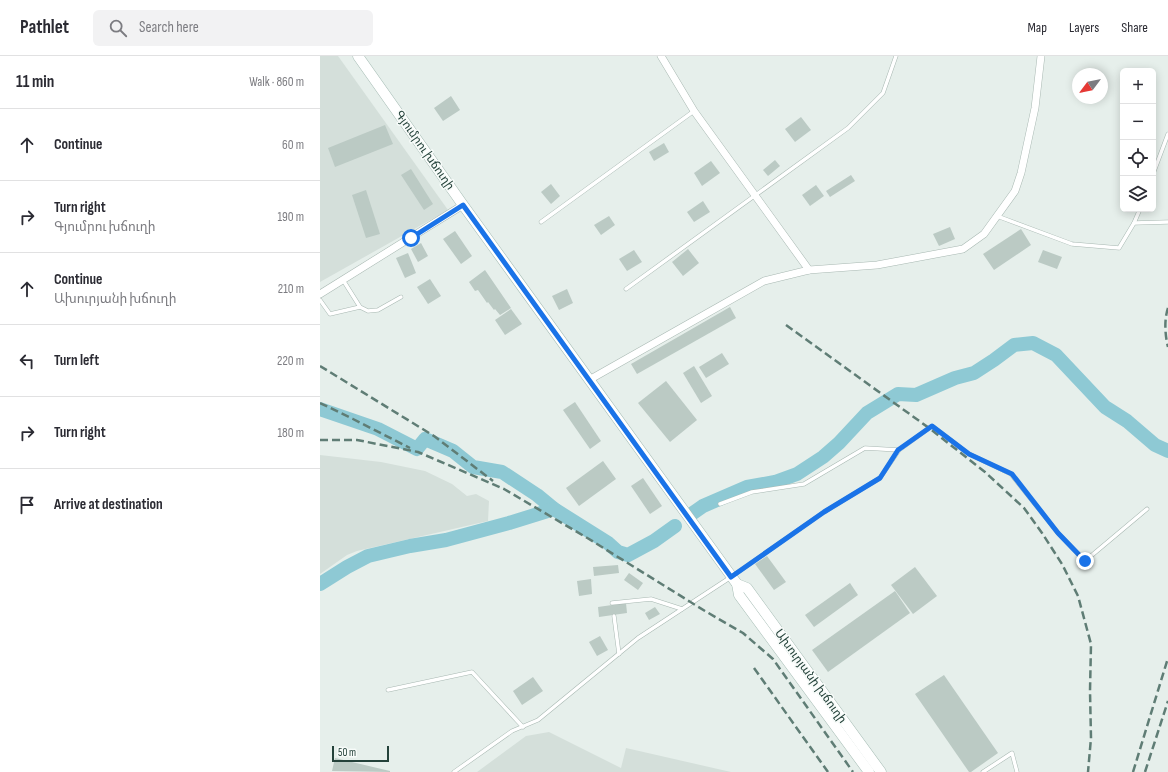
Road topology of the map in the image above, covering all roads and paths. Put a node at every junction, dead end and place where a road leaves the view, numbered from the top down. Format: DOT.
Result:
graph roads {
  1 [pos="358,56"];
  2 [pos="661,56"];
  3 [pos="896,56"];
  4 [pos="1041,56"];
  5 [pos="694,111"];
  6 [pos="1168,134"];
  7 [pos="1156,166"];
  8 [pos="755,195"];
  9 [pos="463,205"];
  10 [pos="1139,212"];
  11 [pos="997,216"];
  12 [pos="541,222"];
  13 [pos="1168,222"];
  14 [pos="1134,223"];
  15 [pos="809,270"];
  16 [pos="344,280"];
  17 [pos="626,289"];
  18 [pos="320,294"];
  19 [pos="401,297"];
  20 [pos="320,300"];
  21 [pos="360,307"];
  22 [pos="590,380"];
  23 [pos="898,450"];
  24 [pos="720,504"];
  25 [pos="1147,510"];
  26 [pos="734,580"];
  27 [pos="612,603"];
  28 [pos="682,609"];
  29 [pos="614,616"];
  30 [pos="619,654"];
  31 [pos="388,690"];
  32 [pos="524,727"];
  33 [pos="454,772"];
  34 [pos="869,772"];
  35 [pos="881,772"];
  36 [pos="983,772"];
  37 [pos="1017,772"];
  1 -- 9 [label="main road, Գյումրու խճուղի"];
  2 -- 5 [label="street"];
  3 -- 8 [label="lane"];
  4 -- 11 [label="street"];
  5 -- 8 [label="street"];
  5 -- 12 [label="lane"];
  6 -- 7 [label="lane"];
  8 -- 15 [label="street"];
  8 -- 17 [label="lane"];
  9 -- 16 [label="street"];
  9 -- 22 [label="main road, Գյումրու խճուղի"];
  10 -- 14 [label="lane"];
  11 -- 14 [label="lane"];
  11 -- 15 [label="street"];
  13 -- 14 [label="lane"];
  15 -- 22 [label="street"];
  16 -- 18 [label="street"];
  16 -- 21 [label="lane"];
  19 -- 21 [label="lane"];
  20 -- 21 [label="lane"];
  22 -- 26 [label="main road, Ախուրյանի խճուղի"];
  23 -- 24 [label="lane"];
  23 -- 25 [label="lane"];
  23 -- 26 [label="lane"];
  26 -- 28 [label="lane"];
  26 -- 34 [label="main road, Ախուրյանի խճուղի"];
  26 -- 35 [label="main road, Ախուրյանի խճուղի"];
  27 -- 28 [label="lane"];
  28 -- 30 [label="lane"];
  29 -- 30 [label="lane"];
  30 -- 32 [label="lane"];
  31 -- 32 [label="lane"];
  32 -- 33 [label="lane"];
  36 -- 37 [label="lane"];
}
